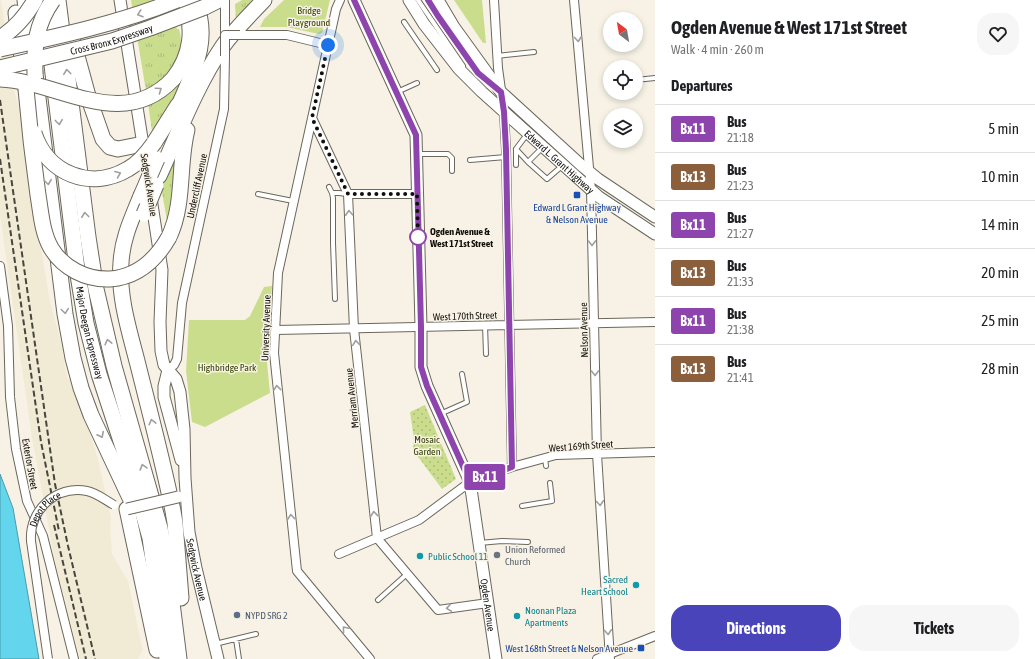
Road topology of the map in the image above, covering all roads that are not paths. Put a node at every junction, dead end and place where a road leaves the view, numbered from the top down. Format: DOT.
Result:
graph roads {
  1 [pos="36,0"];
  2 [pos="44,0"];
  3 [pos="52,0"];
  4 [pos="58,0"];
  5 [pos="63,0"];
  6 [pos="120,0"];
  7 [pos="177,0"];
  8 [pos="182,0"];
  9 [pos="219,0"];
  10 [pos="224,0"];
  11 [pos="264,0"];
  12 [pos="340,0"];
  13 [pos="354,0"];
  14 [pos="409,0"];
  15 [pos="418,0"];
  16 [pos="428,0"];
  17 [pos="438,0"];
  18 [pos="494,0"];
  19 [pos="574,0"];
  20 [pos="18,1"];
  21 [pos="200,3"];
  22 [pos="404,22"];
  23 [pos="225,35"];
  24 [pos="0,38"];
  25 [pos="328,45"];
  26 [pos="0,49"];
  27 [pos="534,52"];
  28 [pos="497,56"];
  29 [pos="0,68"];
  30 [pos="437,70"];
  31 [pos="35,74"];
  32 [pos="206,74"];
  33 [pos="655,78"];
  34 [pos="0,79"];
  35 [pos="643,79"];
  36 [pos="471,80"];
  37 [pos="417,83"];
  38 [pos="26,89"];
  39 [pos="396,92"];
  40 [pos="501,92"];
  41 [pos="183,95"];
  42 [pos="504,112"];
  43 [pos="312,118"];
  44 [pos="528,133"];
  45 [pos="148,144"];
  46 [pos="543,146"];
  47 [pos="516,149"];
  48 [pos="416,154"];
  49 [pos="506,154"];
  50 [pos="470,160"];
  51 [pos="528,162"];
  52 [pos="563,164"];
  53 [pos="516,165"];
  54 [pos="452,171"];
  55 [pos="590,172"];
  56 [pos="329,187"];
  57 [pos="591,190"];
  58 [pos="332,193"];
  59 [pos="258,194"];
  60 [pos="348,194"];
  61 [pos="417,194"];
  62 [pos="294,202"];
  63 [pos="655,217"];
  64 [pos="655,234"];
  65 [pos="0,266"];
  66 [pos="336,300"];
  67 [pos="124,301"];
  68 [pos="594,322"];
  69 [pos="655,322"];
  70 [pos="510,324"];
  71 [pos="485,325"];
  72 [pos="421,327"];
  73 [pos="354,329"];
  74 [pos="276,330"];
  75 [pos="486,354"];
  76 [pos="168,370"];
  77 [pos="462,374"];
  78 [pos="440,414"];
  79 [pos="655,452"];
  80 [pos="597,454"];
  81 [pos="512,467"];
  82 [pos="185,478"];
  83 [pos="470,482"];
  84 [pos="550,483"];
  85 [pos="182,496"];
  86 [pos="522,506"];
  87 [pos="126,509"];
  88 [pos="377,538"];
  89 [pos="528,542"];
  90 [pos="479,544"];
  91 [pos="339,554"];
  92 [pos="407,574"];
  93 [pos="156,577"];
  94 [pos="378,600"];
  95 [pos="488,603"];
  96 [pos="256,634"];
  97 [pos="655,636"];
  98 [pos="236,639"];
  99 [pos="215,644"];
  100 [pos="610,656"];
  101 [pos="48,659"];
  102 [pos="74,659"];
  103 [pos="159,659"];
  104 [pos="166,659"];
  105 [pos="179,659"];
  106 [pos="187,659"];
  107 [pos="218,659"];
  108 [pos="239,659"];
  109 [pos="370,659"];
  110 [pos="496,659"];
  111 [pos="597,659"];
  1 -- 24 [label="highway, bridge"];
  2 -- 93 [label="highway, Major Deegan Expressway, one-way"];
  3 -- 31 [label="highway, bridge"];
  105 -- 4 [label="highway, Major Deegan Expressway, one-way"];
  5 -- 45 [label="highway"];
  6 -- 45 [label="main road, Sedgwick Avenue"];
  7 -- 26 [label="highway, Cross Bronx Expressway, one-way, bridge"];
  34 -- 8 [label="highway, one-way, bridge"];
  9 -- 21 [label="highway, Cross Bronx Expressway"];
  10 -- 23 [label="street, Undercliff Avenue"];
  11 -- 32 [label="highway"];
  12 -- 25 [label="street, University Avenue"];
  13 -- 39 [label="main road, Ogden Avenue"];
  14 -- 36 [label="main road, Edward L. Grant Highway"];
  15 -- 36 [label="lane, Edward L. Grant Highway"];
  16 -- 40 [label="lane, Edward L. Grant Highway"];
  17 -- 40 [label="main road, Edward L. Grant Highway"];
  18 -- 28 [label="street"];
  19 -- 55 [label="street, Nelson Avenue, one-way"];
  20 -- 31 [label="highway, bridge"];
  20 -- 38 [label="highway, bridge"];
  21 -- 29 [label="highway, Cross Bronx Expressway, bridge"];
  21 -- 41 [label="highway"];
  22 -- 30 [label="lane"];
  23 -- 25 [label="street, bridge"];
  23 -- 76 [label="street, Undercliff Avenue, bridge"];
  25 -- 43 [label="street, University Avenue"];
  27 -- 28 [label="lane"];
  28 -- 40 [label="street"];
  31 -- 93 [label="highway, one-way"];
  32 -- 38 [label="highway, bridge"];
  32 -- 67 [label="highway, bridge"];
  33 -- 35 [label="lane"];
  36 -- 42 [label="main road, Edward L. Grant Highway"];
  37 -- 39 [label="lane"];
  38 -- 45 [label="highway, one-way, bridge"];
  39 -- 48 [label="main road, Ogden Avenue"];
  40 -- 42 [label="street"];
  40 -- 55 [label="main road, Edward L. Grant Highway"];
  41 -- 45 [label="highway"];
  41 -- 67 [label="highway, bridge"];
  42 -- 44 [label="main road, Edward L. Grant Highway"];
  42 -- 49 [label="street"];
  43 -- 60 [label="street, Merriam Avenue"];
  43 -- 62 [label="street, University Avenue"];
  44 -- 46 [label="main road, Edward L. Grant Highway"];
  44 -- 47 [label="lane"];
  45 -- 76 [label="main road, Sedgwick Avenue"];
  46 -- 51 [label="lane"];
  46 -- 52 [label="main road, Edward L. Grant Highway"];
  47 -- 49 [label="lane"];
  47 -- 51 [label="lane"];
  47 -- 53 [label="lane"];
  48 -- 54 [label="lane"];
  48 -- 61 [label="main road, Ogden Avenue"];
  49 -- 50 [label="lane"];
  49 -- 70 [label="street"];
  51 -- 52 [label="lane"];
  52 -- 57 [label="main road, Edward L. Grant Highway"];
  55 -- 57 [label="street, Nelson Avenue"];
  55 -- 63 [label="main road, Edward L. Grant Highway"];
  56 -- 58 [label="lane"];
  57 -- 64 [label="main road, Edward L. Grant Highway"];
  57 -- 68 [label="street, Nelson Avenue, one-way"];
  58 -- 60 [label="lane"];
  58 -- 66 [label="lane"];
  59 -- 62 [label="lane"];
  60 -- 61 [label="street"];
  73 -- 60 [label="street, Merriam Avenue, one-way"];
  61 -- 72 [label="main road, Ogden Avenue"];
  62 -- 74 [label="street, University Avenue"];
  65 -- 102 [label="street, Exterior Street"];
  106 -- 67 [label="highway, one-way"];
  68 -- 69 [label="street, West 170th Street"];
  68 -- 70 [label="street, West 170th Street"];
  68 -- 80 [label="street, Nelson Avenue, one-way"];
  70 -- 71 [label="street, West 170th Street"];
  70 -- 81 [label="street"];
  71 -- 72 [label="street, West 170th Street"];
  71 -- 75 [label="lane"];
  72 -- 73 [label="street, West 170th Street"];
  72 -- 78 [label="main road, Ogden Avenue"];
  73 -- 74 [label="street, West 170th Street"];
  88 -- 73 [label="street, Merriam Avenue, one-way"];
  109 -- 74 [label="street, University Avenue, one-way"];
  76 -- 82 [label="main road, Sedgwick Avenue"];
  76 -- 82 [label="main road, Sedgwick Avenue"];
  77 -- 78 [label="lane"];
  78 -- 83 [label="main road, Ogden Avenue"];
  79 -- 80 [label="street, West 169th Street"];
  80 -- 81 [label="street, West 169th Street"];
  80 -- 100 [label="street, Nelson Avenue, one-way"];
  81 -- 83 [label="street, West 169th Street"];
  82 -- 85 [label="main road, Sedgwick Avenue"];
  83 -- 88 [label="street, West 169th Street"];
  83 -- 90 [label="main road, Ogden Avenue"];
  84 -- 86 [label="lane"];
  85 -- 87 [label="main road, bridge"];
  85 -- 99 [label="main road, Sedgwick Avenue"];
  87 -- 101 [label="street, Depot Place, bridge"];
  87 -- 103 [label="highway"];
  88 -- 91 [label="street, West 169th Street"];
  88 -- 92 [label="street"];
  89 -- 90 [label="lane"];
  90 -- 95 [label="main road, Ogden Avenue"];
  92 -- 94 [label="lane"];
  95 -- 92 [label="street, one-way"];
  93 -- 104 [label="highway, Major Deegan Expressway"];
  95 -- 110 [label="main road, Ogden Avenue"];
  96 -- 98 [label="lane"];
  97 -- 100 [label="street"];
  98 -- 99 [label="lane"];
  98 -- 108 [label="lane"];
  99 -- 107 [label="main road, Sedgwick Avenue"];
  100 -- 111 [label="street"];
}
